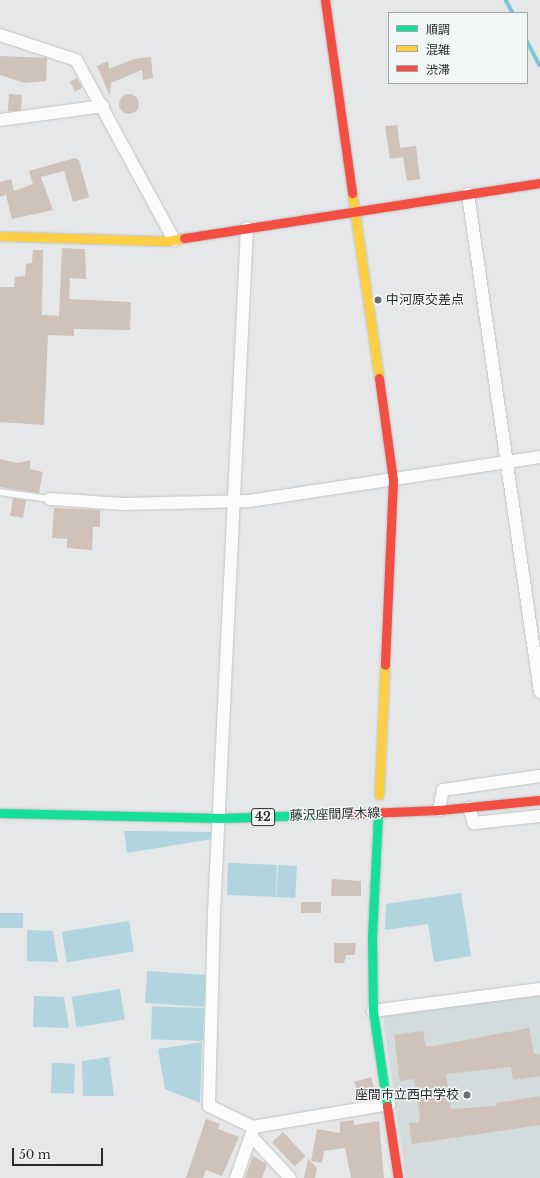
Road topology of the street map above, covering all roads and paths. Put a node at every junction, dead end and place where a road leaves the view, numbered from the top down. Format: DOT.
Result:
graph roads {
  1 [pos="325,0"];
  2 [pos="0,35"];
  3 [pos="103,106"];
  4 [pos="0,120"];
  5 [pos="540,183"];
  6 [pos="468,194"];
  7 [pos="356,212"];
  8 [pos="247,228"];
  9 [pos="0,236"];
  10 [pos="174,240"];
  11 [pos="540,457"];
  12 [pos="505,462"];
  13 [pos="393,480"];
  14 [pos="0,492"];
  15 [pos="50,500"];
  16 [pos="237,502"];
  17 [pos="540,692"];
  18 [pos="540,776"];
  19 [pos="379,796"];
  20 [pos="540,800"];
  21 [pos="469,808"];
  22 [pos="439,810"];
  23 [pos="0,812"];
  24 [pos="378,814"];
  25 [pos="540,816"];
  26 [pos="221,818"];
  27 [pos="540,989"];
  28 [pos="373,1011"];
  29 [pos="389,1104"];
  30 [pos="252,1131"];
  31 [pos="236,1178"];
  32 [pos="290,1178"];
  33 [pos="398,1178"];
  1 -- 7 [label="street"];
  2 -- 3 [label="street"];
  3 -- 4 [label="street"];
  3 -- 10 [label="street"];
  5 -- 6 [label="street"];
  6 -- 7 [label="street"];
  6 -- 12 [label="street"];
  7 -- 8 [label="street"];
  7 -- 13 [label="street"];
  8 -- 10 [label="street"];
  8 -- 16 [label="street"];
  9 -- 10 [label="street"];
  11 -- 12 [label="street"];
  12 -- 13 [label="street"];
  12 -- 17 [label="street"];
  13 -- 16 [label="street"];
  13 -- 19 [label="street"];
  14 -- 15 [label="lane"];
  15 -- 16 [label="street"];
  16 -- 26 [label="street"];
  18 -- 22 [label="street"];
  19 -- 24 [label="street"];
  20 -- 21 [label="street, 藤沢座間厚木線 / 42"];
  21 -- 22 [label="street, 藤沢座間厚木線 / 42"];
  21 -- 25 [label="street"];
  22 -- 24 [label="street, 藤沢座間厚木線 / 42"];
  23 -- 26 [label="street, 藤沢座間厚木線 / 42"];
  24 -- 26 [label="street, 藤沢座間厚木線 / 42"];
  24 -- 28 [label="street"];
  26 -- 30 [label="street"];
  27 -- 28 [label="street"];
  28 -- 29 [label="street"];
  29 -- 30 [label="street"];
  29 -- 33 [label="street"];
  30 -- 31 [label="street"];
  30 -- 32 [label="street"];
}
